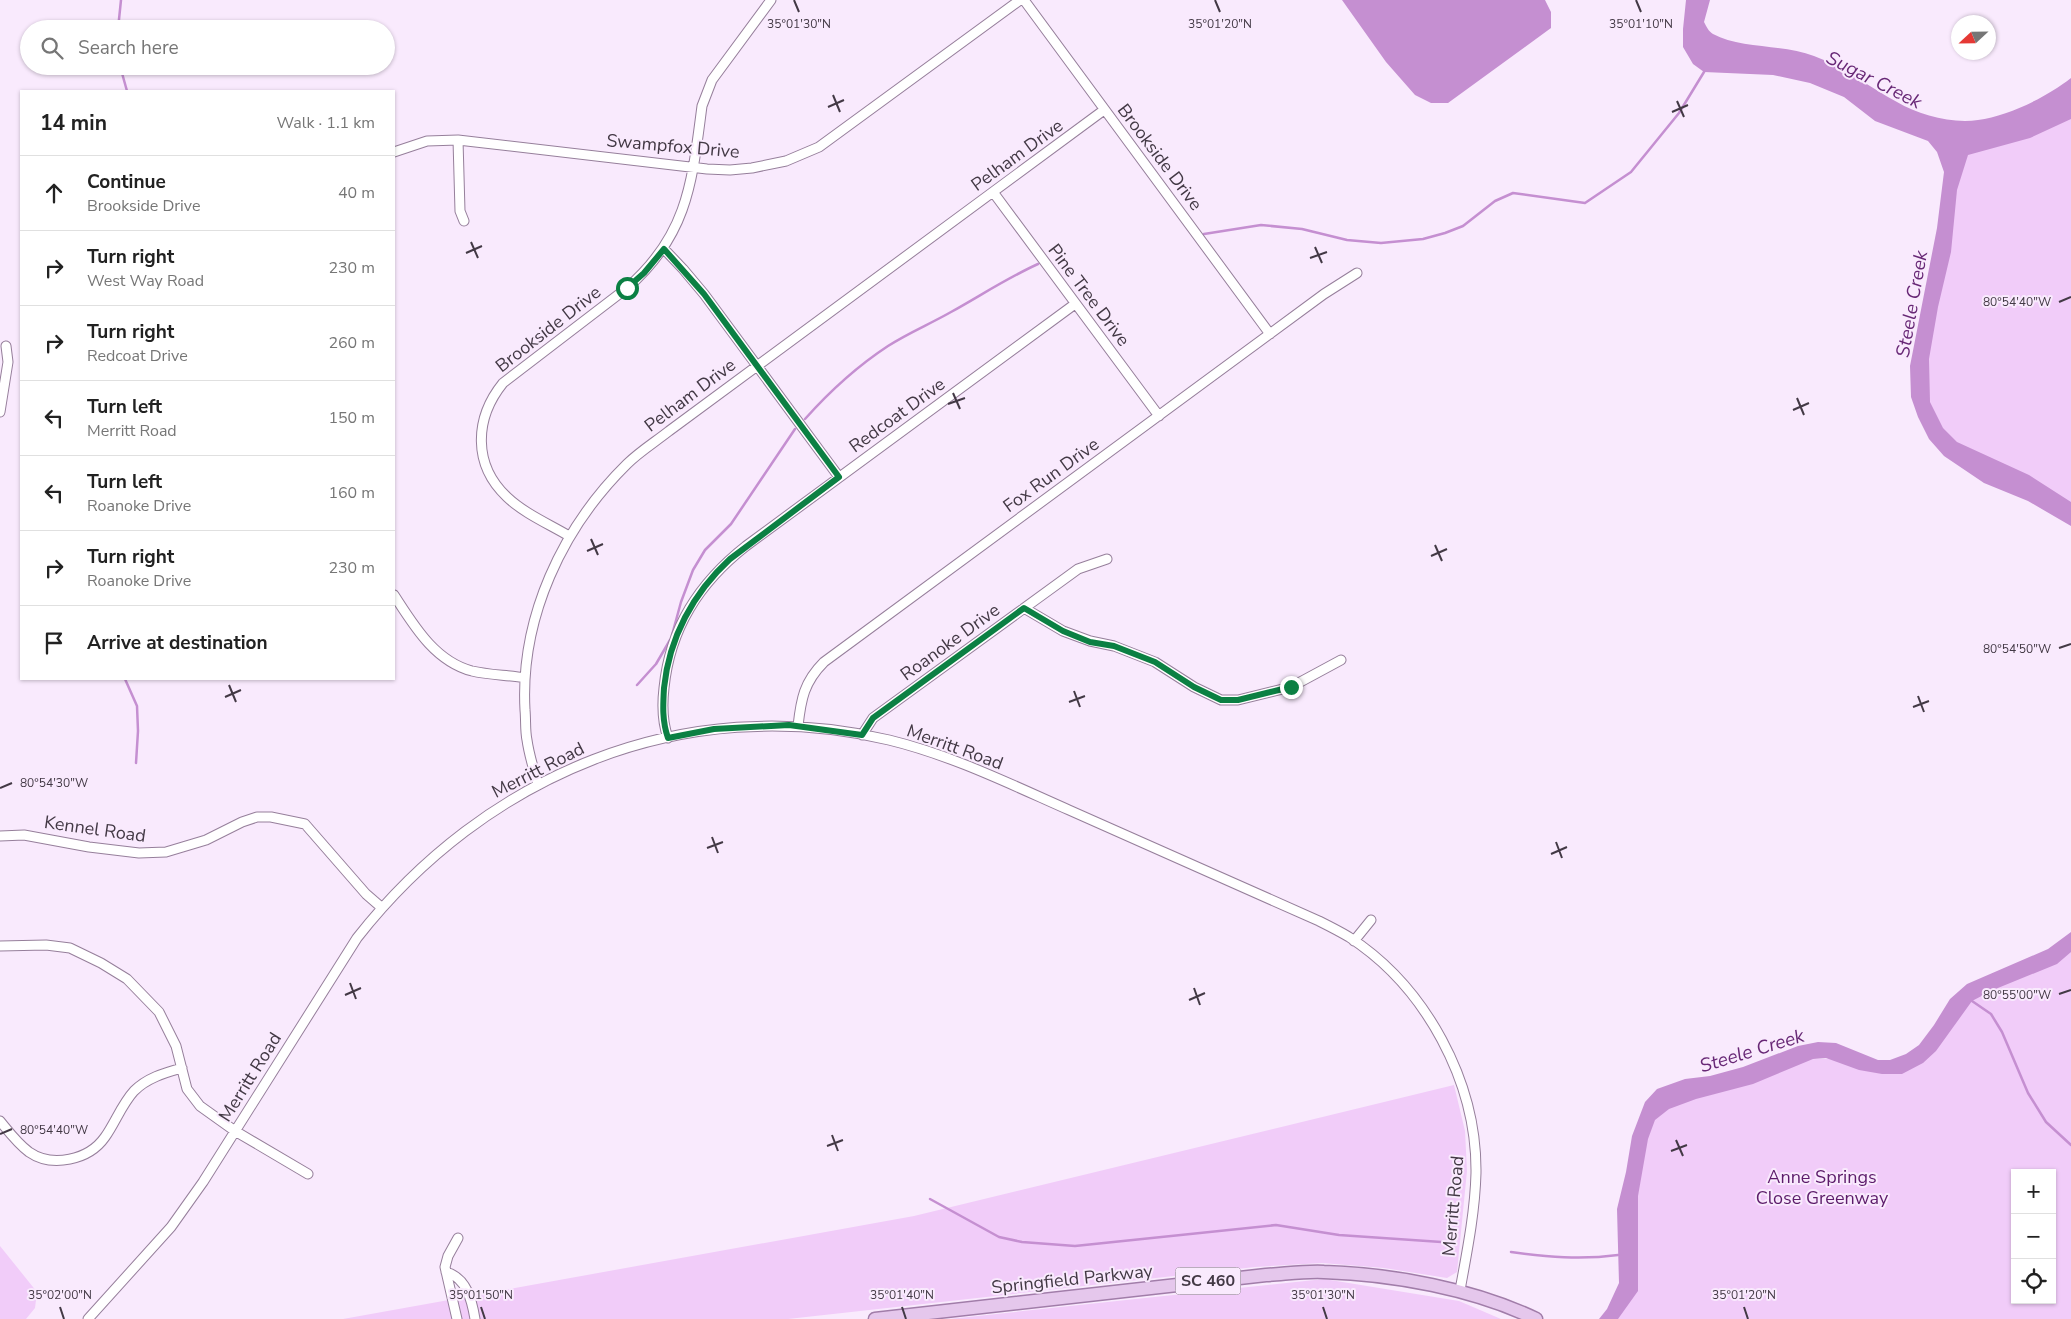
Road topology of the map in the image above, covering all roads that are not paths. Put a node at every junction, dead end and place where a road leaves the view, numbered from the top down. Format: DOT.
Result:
graph roads {
  1 [pos="771,0"];
  2 [pos="1020,0"];
  3 [pos="1024,0"];
  4 [pos="1104,110"];
  5 [pos="458,140"];
  6 [pos="395,152"];
  7 [pos="693,167"];
  8 [pos="993,192"];
  9 [pos="464,221"];
  10 [pos="664,249"];
  11 [pos="1357,273"];
  12 [pos="1075,304"];
  13 [pos="1270,334"];
  14 [pos="6,346"];
  15 [pos="757,365"];
  16 [pos="0,412"];
  17 [pos="1159,416"];
  18 [pos="839,477"];
  19 [pos="570,536"];
  20 [pos="1107,559"];
  21 [pos="395,597"];
  22 [pos="1024,608"];
  23 [pos="1341,660"];
  24 [pos="525,678"];
  25 [pos="798,726"];
  26 [pos="862,735"];
  27 [pos="668,738"];
  28 [pos="538,784"];
  29 [pos="0,836"];
  30 [pos="381,908"];
  31 [pos="1370,920"];
  32 [pos="1354,941"];
  33 [pos="0,946"];
  34 [pos="182,1068"];
  35 [pos="0,1121"];
  36 [pos="235,1131"];
  37 [pos="308,1174"];
  38 [pos="458,1238"];
  39 [pos="446,1272"];
  40 [pos="1460,1290"];
  41 [pos="88,1319"];
  42 [pos="457,1319"];
  43 [pos="475,1319"];
  44 [pos="875,1319"];
  45 [pos="1536,1319"];
  1 -- 7 [label="street, Brookside Drive"];
  2 -- 7 [label="street, Swampfox Drive"];
  3 -- 4 [label="street, Brookside Drive"];
  4 -- 8 [label="street, Pelham Drive"];
  4 -- 13 [label="street, Brookside Drive"];
  5 -- 6 [label="street, Swampfox Drive"];
  5 -- 7 [label="street, Swampfox Drive"];
  5 -- 9 [label="street"];
  7 -- 10 [label="street, Brookside Drive"];
  8 -- 12 [label="street, Pine Tree Drive"];
  8 -- 15 [label="street, Pelham Drive"];
  10 -- 15 [label="street"];
  10 -- 19 [label="street, Brookside Drive"];
  11 -- 13 [label="street, Fox Run Drive"];
  12 -- 17 [label="street, Pine Tree Drive"];
  12 -- 18 [label="street, Redcoat Drive"];
  13 -- 17 [label="street, Fox Run Drive"];
  14 -- 16 [label="street"];
  15 -- 18 [label="street"];
  15 -- 19 [label="street, Pelham Drive"];
  17 -- 25 [label="street, Fox Run Drive"];
  18 -- 27 [label="street, Redcoat Drive"];
  19 -- 24 [label="street, Pelham Drive"];
  20 -- 22 [label="street"];
  21 -- 24 [label="street"];
  22 -- 23 [label="street, Roanoke Drive"];
  22 -- 26 [label="street, Roanoke Drive"];
  24 -- 28 [label="street, Pelham Drive"];
  25 -- 26 [label="street, Merritt Road"];
  25 -- 27 [label="street, Merritt Road"];
  26 -- 32 [label="street, Merritt Road"];
  27 -- 28 [label="street, Merritt Road"];
  28 -- 30 [label="street, Merritt Road"];
  29 -- 30 [label="street, Kennel Road"];
  30 -- 36 [label="street, Merritt Road"];
  31 -- 32 [label="street"];
  32 -- 40 [label="street, Merritt Road"];
  33 -- 34 [label="street"];
  34 -- 35 [label="street"];
  34 -- 36 [label="street"];
  36 -- 37 [label="street"];
  36 -- 41 [label="street, Merritt Road"];
  38 -- 39 [label="street"];
  39 -- 42 [label="street"];
  39 -- 43 [label="street"];
  40 -- 44 [label="main road, Springfield Parkway / SC 460"];
  40 -- 45 [label="main road, Springfield Parkway / SC 460"];
}
